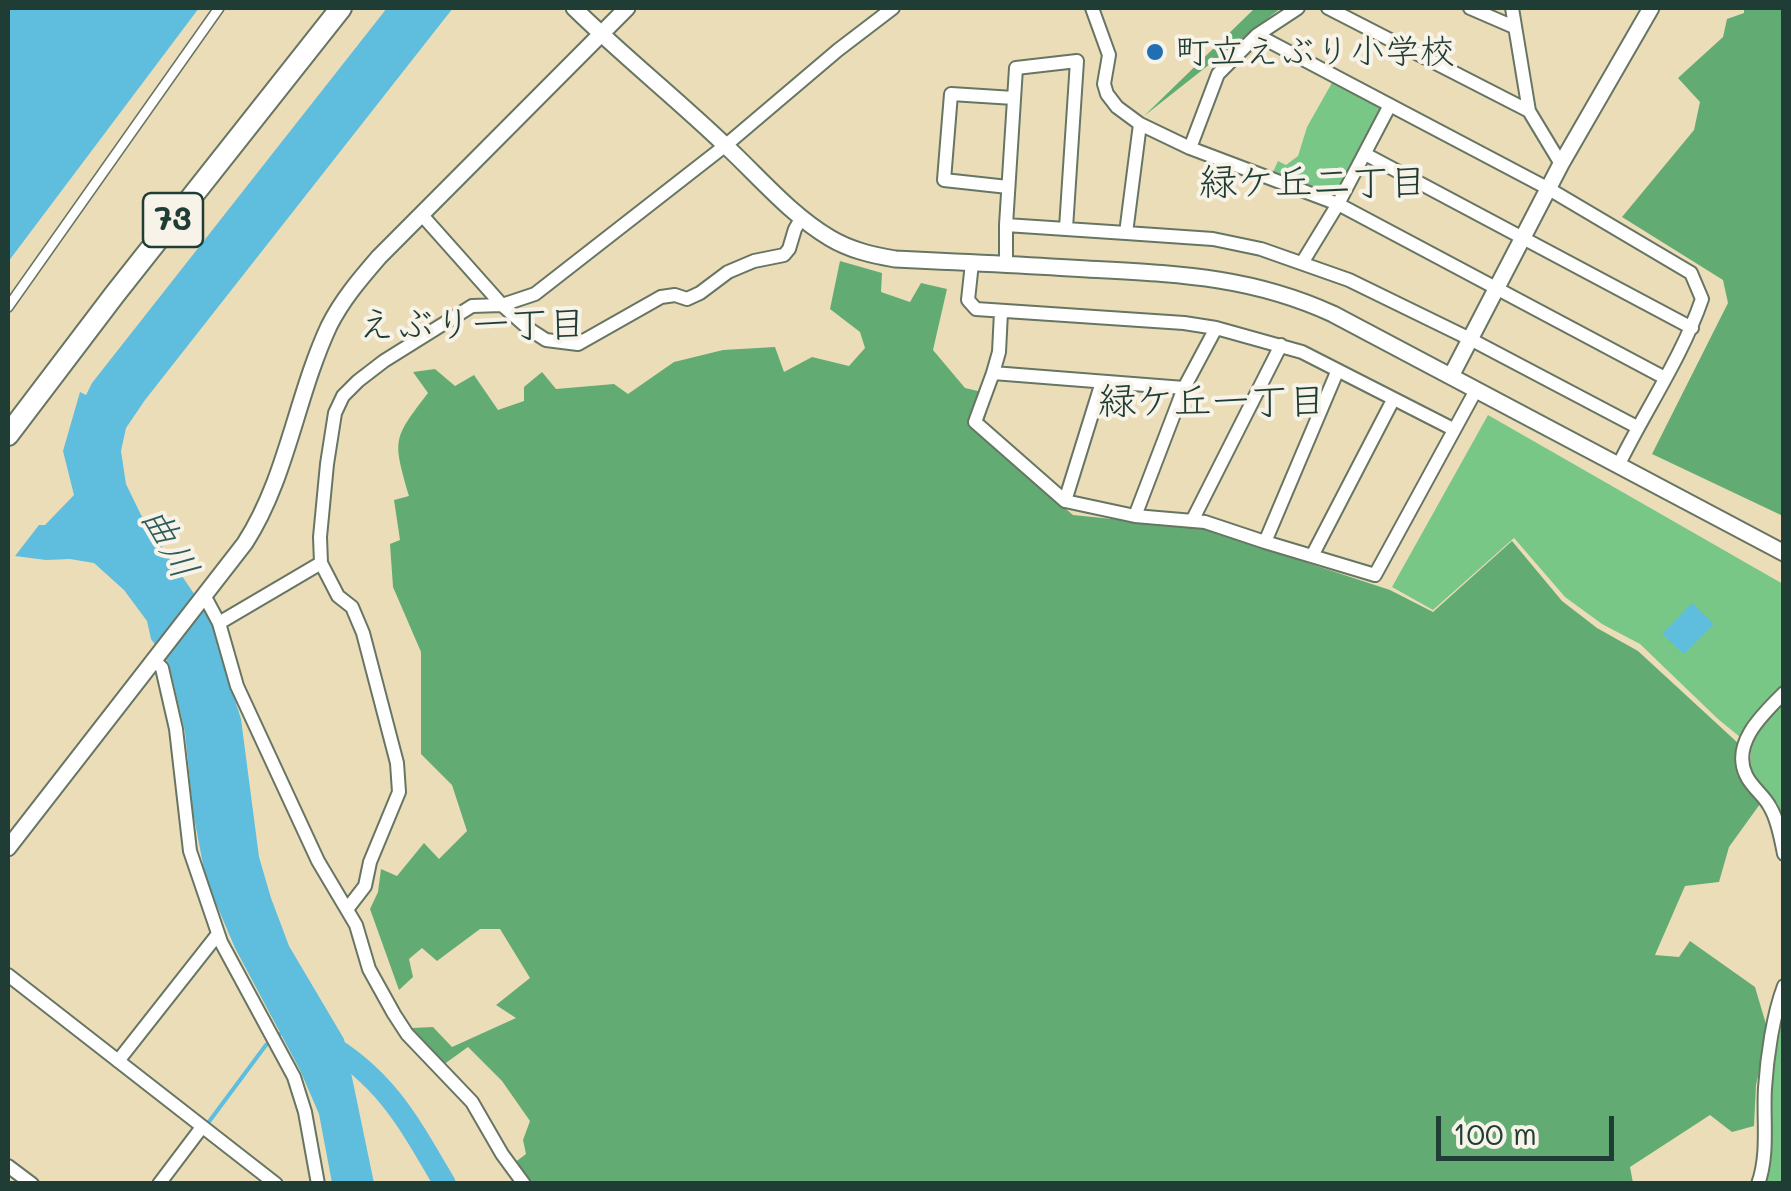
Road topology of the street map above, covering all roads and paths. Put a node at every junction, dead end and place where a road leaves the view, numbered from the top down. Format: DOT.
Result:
graph roads {
  1 [pos="218,8"];
  2 [pos="341,8"];
  3 [pos="574,8"];
  4 [pos="627,8"];
  5 [pos="893,8"];
  6 [pos="1092,8"];
  7 [pos="1298,8"];
  8 [pos="1328,8"];
  9 [pos="1470,8"];
  10 [pos="1512,8"];
  11 [pos="1652,8"];
  12 [pos="1514,27"];
  13 [pos="601,34"];
  14 [pos="1257,34"];
  15 [pos="1014,98"];
  16 [pos="1390,105"];
  17 [pos="1529,111"];
  18 [pos="1140,124"];
  19 [pos="726,145"];
  20 [pos="1190,148"];
  21 [pos="1365,154"];
  22 [pos="1561,164"];
  23 [pos="1008,187"];
  24 [pos="1549,188"];
  25 [pos="1338,204"];
  26 [pos="421,214"];
  27 [pos="801,219"];
  28 [pos="1006,225"];
  29 [pos="1066,228"];
  30 [pos="1126,234"];
  31 [pos="1522,238"];
  32 [pos="972,263"];
  33 [pos="1006,264"];
  34 [pos="1302,264"];
  35 [pos="1498,289"];
  36 [pos="502,305"];
  37 [pos="8,307"];
  38 [pos="1001,312"];
  39 [pos="1216,328"];
  40 [pos="1692,328"];
  41 [pos="1470,339"];
  42 [pos="1280,345"];
  43 [pos="1337,372"];
  44 [pos="993,373"];
  45 [pos="1451,376"];
  46 [pos="1665,378"];
  47 [pos="1102,382"];
  48 [pos="1184,388"];
  49 [pos="1476,390"];
  50 [pos="1394,400"];
  51 [pos="1637,427"];
  52 [pos="1453,429"];
  53 [pos="8,435"];
  54 [pos="1619,464"];
  55 [pos="1065,501"];
  56 [pos="1135,516"];
  57 [pos="1192,521"];
  58 [pos="1265,542"];
  59 [pos="1784,553"];
  60 [pos="1312,556"];
  61 [pos="322,563"];
  62 [pos="202,598"];
  63 [pos="219,623"];
  64 [pos="155,658"];
  65 [pos="1784,693"];
  66 [pos="8,848"];
  67 [pos="1784,854"];
  68 [pos="348,908"];
  69 [pos="218,934"];
  70 [pos="8,975"];
  71 [pos="1784,986"];
  72 [pos="118,1062"];
  73 [pos="202,1127"];
  74 [pos="8,1166"];
  75 [pos="32,1184"];
  76 [pos="159,1184"];
  77 [pos="276,1184"];
  78 [pos="318,1184"];
  79 [pos="524,1184"];
  80 [pos="1758,1184"];
  1 -- 37 [label="street"];
  2 -- 53 [label="main road, 73"];
  3 -- 13 [label="street"];
  4 -- 13 [label="street"];
  5 -- 19 [label="street"];
  6 -- 18 [label="street"];
  7 -- 14 [label="street"];
  8 -- 17 [label="street"];
  9 -- 12 [label="street"];
  10 -- 12 [label="street"];
  11 -- 22 [label="street"];
  12 -- 17 [label="street"];
  13 -- 19 [label="street"];
  13 -- 26 [label="street"];
  14 -- 16 [label="street"];
  14 -- 20 [label="street"];
  15 -- 23 [label="street"];
  15 -- 23 [label="street"];
  15 -- 29 [label="street"];
  16 -- 21 [label="street"];
  16 -- 24 [label="street"];
  17 -- 22 [label="street"];
  18 -- 20 [label="street"];
  18 -- 30 [label="street"];
  19 -- 27 [label="street"];
  19 -- 36 [label="street"];
  20 -- 25 [label="street"];
  21 -- 25 [label="street"];
  21 -- 31 [label="street"];
  22 -- 24 [label="street"];
  23 -- 28 [label="street"];
  24 -- 31 [label="street"];
  24 -- 40 [label="street"];
  25 -- 34 [label="street"];
  25 -- 35 [label="street"];
  26 -- 36 [label="street"];
  26 -- 62 [label="street"];
  27 -- 32 [label="street"];
  27 -- 36 [label="street"];
  28 -- 29 [label="street"];
  28 -- 33 [label="street"];
  29 -- 30 [label="street"];
  30 -- 34 [label="street"];
  31 -- 35 [label="street"];
  31 -- 40 [label="street"];
  32 -- 33 [label="street"];
  32 -- 38 [label="street"];
  33 -- 45 [label="street"];
  34 -- 41 [label="street"];
  35 -- 41 [label="street"];
  35 -- 46 [label="street"];
  36 -- 61 [label="street"];
  38 -- 39 [label="street"];
  38 -- 44 [label="street"];
  39 -- 42 [label="street"];
  39 -- 48 [label="street"];
  40 -- 46 [label="street"];
  41 -- 45 [label="street"];
  41 -- 51 [label="street"];
  42 -- 43 [label="street"];
  42 -- 57 [label="street"];
  43 -- 50 [label="street"];
  43 -- 58 [label="street"];
  44 -- 47 [label="street"];
  44 -- 55 [label="street"];
  45 -- 49 [label="street"];
  46 -- 51 [label="street"];
  47 -- 48 [label="street"];
  47 -- 55 [label="street"];
  48 -- 56 [label="street"];
  49 -- 52 [label="street"];
  49 -- 54 [label="street"];
  50 -- 52 [label="street"];
  50 -- 60 [label="street"];
  51 -- 54 [label="street"];
  52 -- 60 [label="street"];
  54 -- 59 [label="street"];
  55 -- 56 [label="street"];
  56 -- 57 [label="street"];
  57 -- 58 [label="street"];
  58 -- 60 [label="street"];
  61 -- 63 [label="street"];
  61 -- 68 [label="street"];
  62 -- 63 [label="street"];
  62 -- 64 [label="street"];
  63 -- 68 [label="street"];
  64 -- 66 [label="street"];
  64 -- 69 [label="street"];
  65 -- 67 [label="street"];
  68 -- 79 [label="street"];
  69 -- 72 [label="street"];
  69 -- 78 [label="street"];
  70 -- 72 [label="street"];
  71 -- 80 [label="street"];
  72 -- 73 [label="street"];
  73 -- 76 [label="street"];
  73 -- 77 [label="street"];
  74 -- 75 [label="street"];
}
